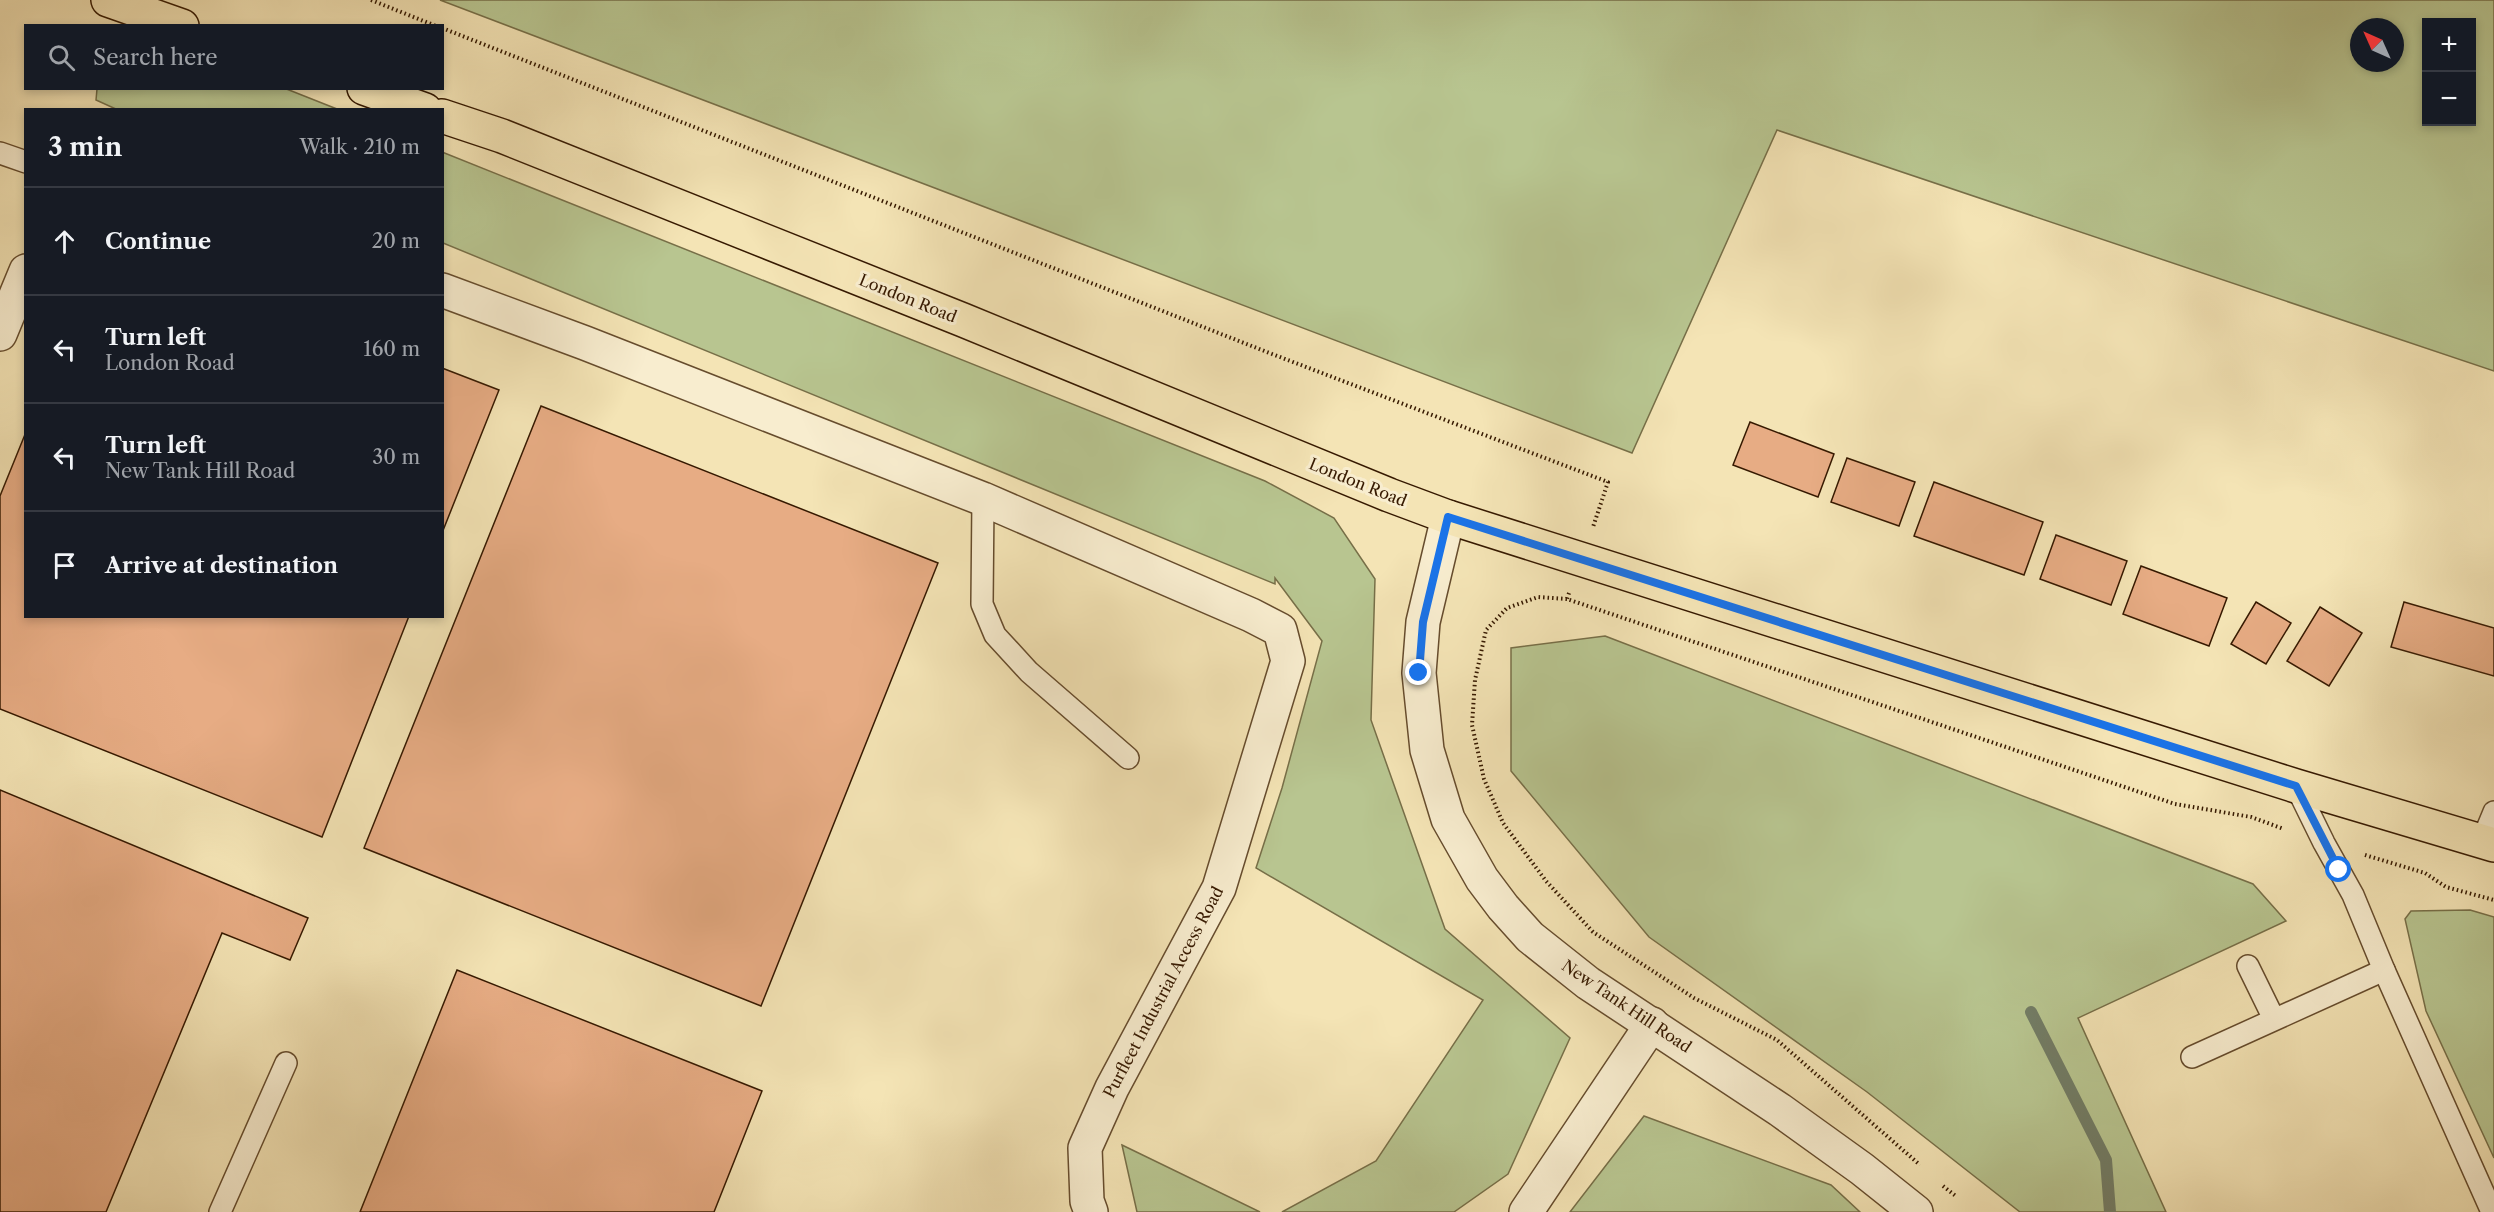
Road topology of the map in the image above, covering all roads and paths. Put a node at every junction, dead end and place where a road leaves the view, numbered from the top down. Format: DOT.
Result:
graph roads {
  1 [pos="108,0"];
  2 [pos="371,0"];
  3 [pos="176,24"];
  4 [pos="431,24"];
  5 [pos="444,29"];
  6 [pos="370,90"];
  7 [pos="419,108"];
  8 [pos="444,117"];
  9 [pos="0,153"];
  10 [pos="24,161"];
  11 [pos="24,276"];
  12 [pos="444,291"];
  13 [pos="0,334"];
  14 [pos="983,500"];
  15 [pos="1448,517"];
  16 [pos="1595,521"];
  17 [pos="1570,592"];
  18 [pos="1567,599"];
  19 [pos="1128,758"];
  20 [pos="2296,786"];
  21 [pos="2251,817"];
  22 [pos="2490,833"];
  23 [pos="2425,873"];
  24 [pos="2494,900"];
  25 [pos="2248,966"];
  26 [pos="2384,970"];
  27 [pos="2274,1019"];
  28 [pos="1652,1024"];
  29 [pos="2192,1057"];
  30 [pos="286,1063"];
  31 [pos="1921,1166"];
  32 [pos="1939,1181"];
  33 [pos="1957,1197"];
  34 [pos="220,1212"];
  35 [pos="1091,1212"];
  36 [pos="1526,1212"];
  37 [pos="1916,1212"];
  38 [pos="2492,1212"];
  1 -- 3 [label="main road"];
  2 -- 4 [label="path"];
  5 -- 16 [label="path"];
  6 -- 7 [label="main road"];
  8 -- 15 [label="main road, London Road"];
  9 -- 10 [label="lane"];
  11 -- 13 [label="street"];
  12 -- 14 [label="street, Purfleet Industrial Access Road"];
  14 -- 19 [label="lane"];
  14 -- 35 [label="street, Purfleet Industrial Access Road"];
  15 -- 20 [label="main road, London Road"];
  15 -- 28 [label="street, New Tank Hill Road"];
  17 -- 18 [label="path"];
  18 -- 21 [label="path"];
  18 -- 31 [label="path"];
  20 -- 22 [label="main road, London Road"];
  20 -- 26 [label="lane"];
  23 -- 24 [label="path"];
  25 -- 27 [label="lane"];
  26 -- 27 [label="lane"];
  26 -- 38 [label="lane"];
  27 -- 29 [label="lane"];
  28 -- 36 [label="street"];
  28 -- 37 [label="street, New Tank Hill Road"];
  30 -- 34 [label="lane"];
  32 -- 33 [label="path"];
}
